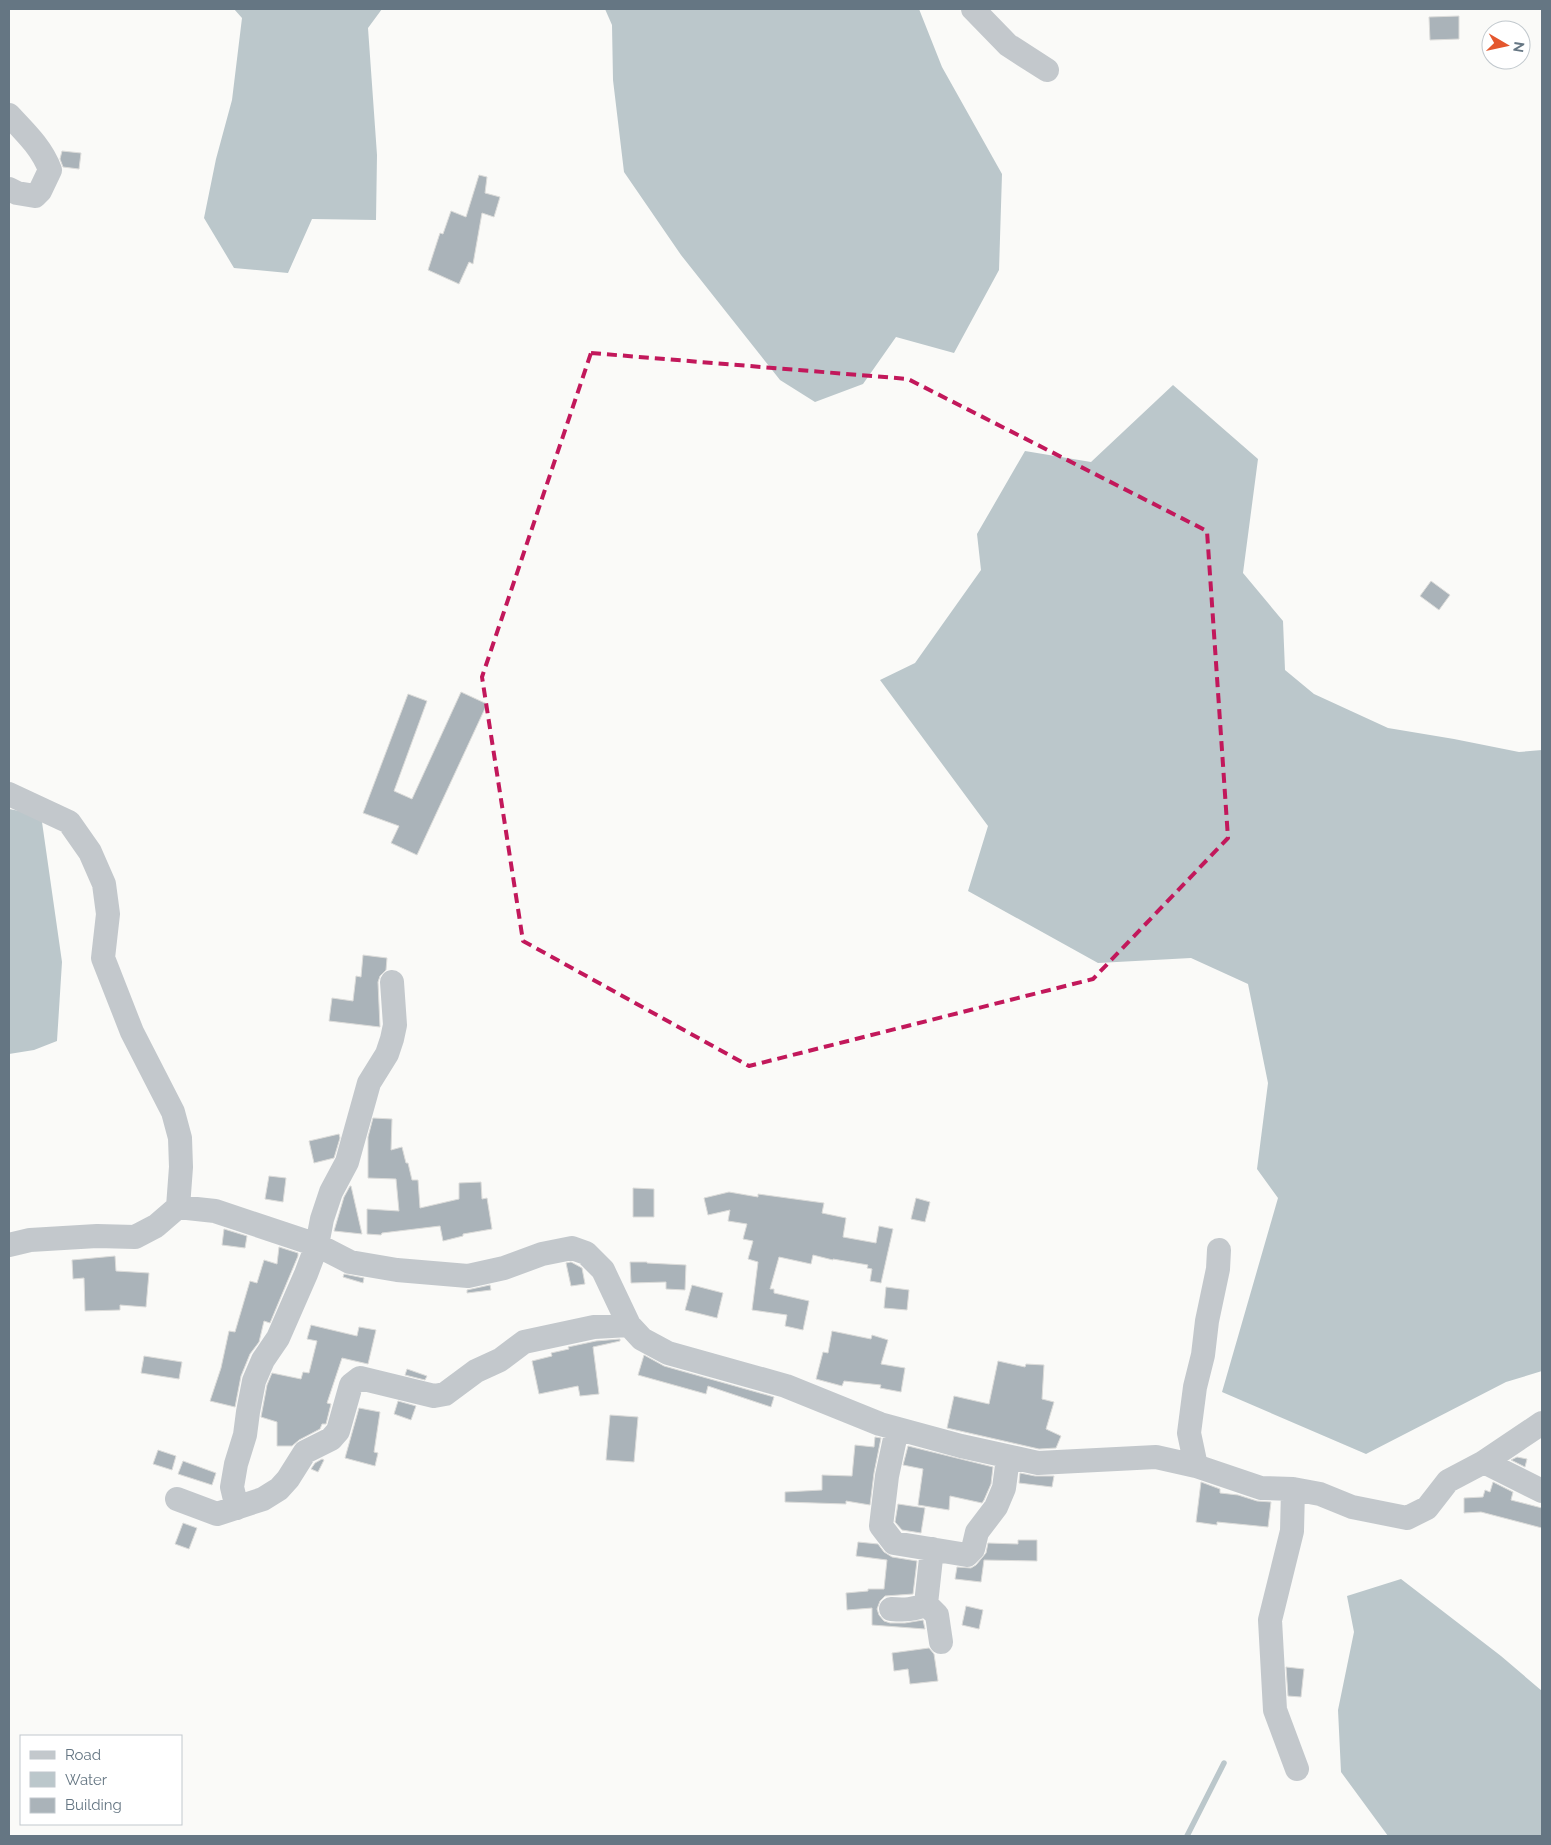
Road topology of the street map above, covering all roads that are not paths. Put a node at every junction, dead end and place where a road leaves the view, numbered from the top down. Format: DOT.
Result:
graph roads {
  1 [pos="973,9"];
  2 [pos="1047,70"];
  3 [pos="9,115"];
  4 [pos="9,189"];
  5 [pos="9,794"];
  6 [pos="392,982"];
  7 [pos="178,1207"];
  8 [pos="9,1245"];
  9 [pos="317,1245"];
  10 [pos="1219,1250"];
  11 [pos="629,1325"];
  12 [pos="1542,1423"];
  13 [pos="897,1429"];
  14 [pos="1008,1458"];
  15 [pos="1484,1462"];
  16 [pos="1196,1466"];
  17 [pos="1293,1489"];
  18 [pos="1542,1491"];
  19 [pos="177,1500"];
  20 [pos="237,1508"];
  21 [pos="932,1549"];
  22 [pos="926,1604"];
  23 [pos="891,1609"];
  24 [pos="941,1642"];
  25 [pos="1297,1769"];
  1 -- 2 [label="street"];
  3 -- 4 [label="street"];
  5 -- 7 [label="street"];
  6 -- 9 [label="street"];
  7 -- 8 [label="street"];
  7 -- 9 [label="street"];
  9 -- 11 [label="street"];
  9 -- 20 [label="street"];
  10 -- 16 [label="street"];
  11 -- 13 [label="street"];
  11 -- 20 [label="street"];
  12 -- 15 [label="street"];
  13 -- 14 [label="street"];
  13 -- 21 [label="street"];
  14 -- 16 [label="street"];
  14 -- 21 [label="street"];
  15 -- 17 [label="street"];
  15 -- 18 [label="street"];
  16 -- 17 [label="street"];
  17 -- 25 [label="street"];
  19 -- 20 [label="street"];
  21 -- 22 [label="street"];
  22 -- 23 [label="street"];
  22 -- 24 [label="street"];
}
